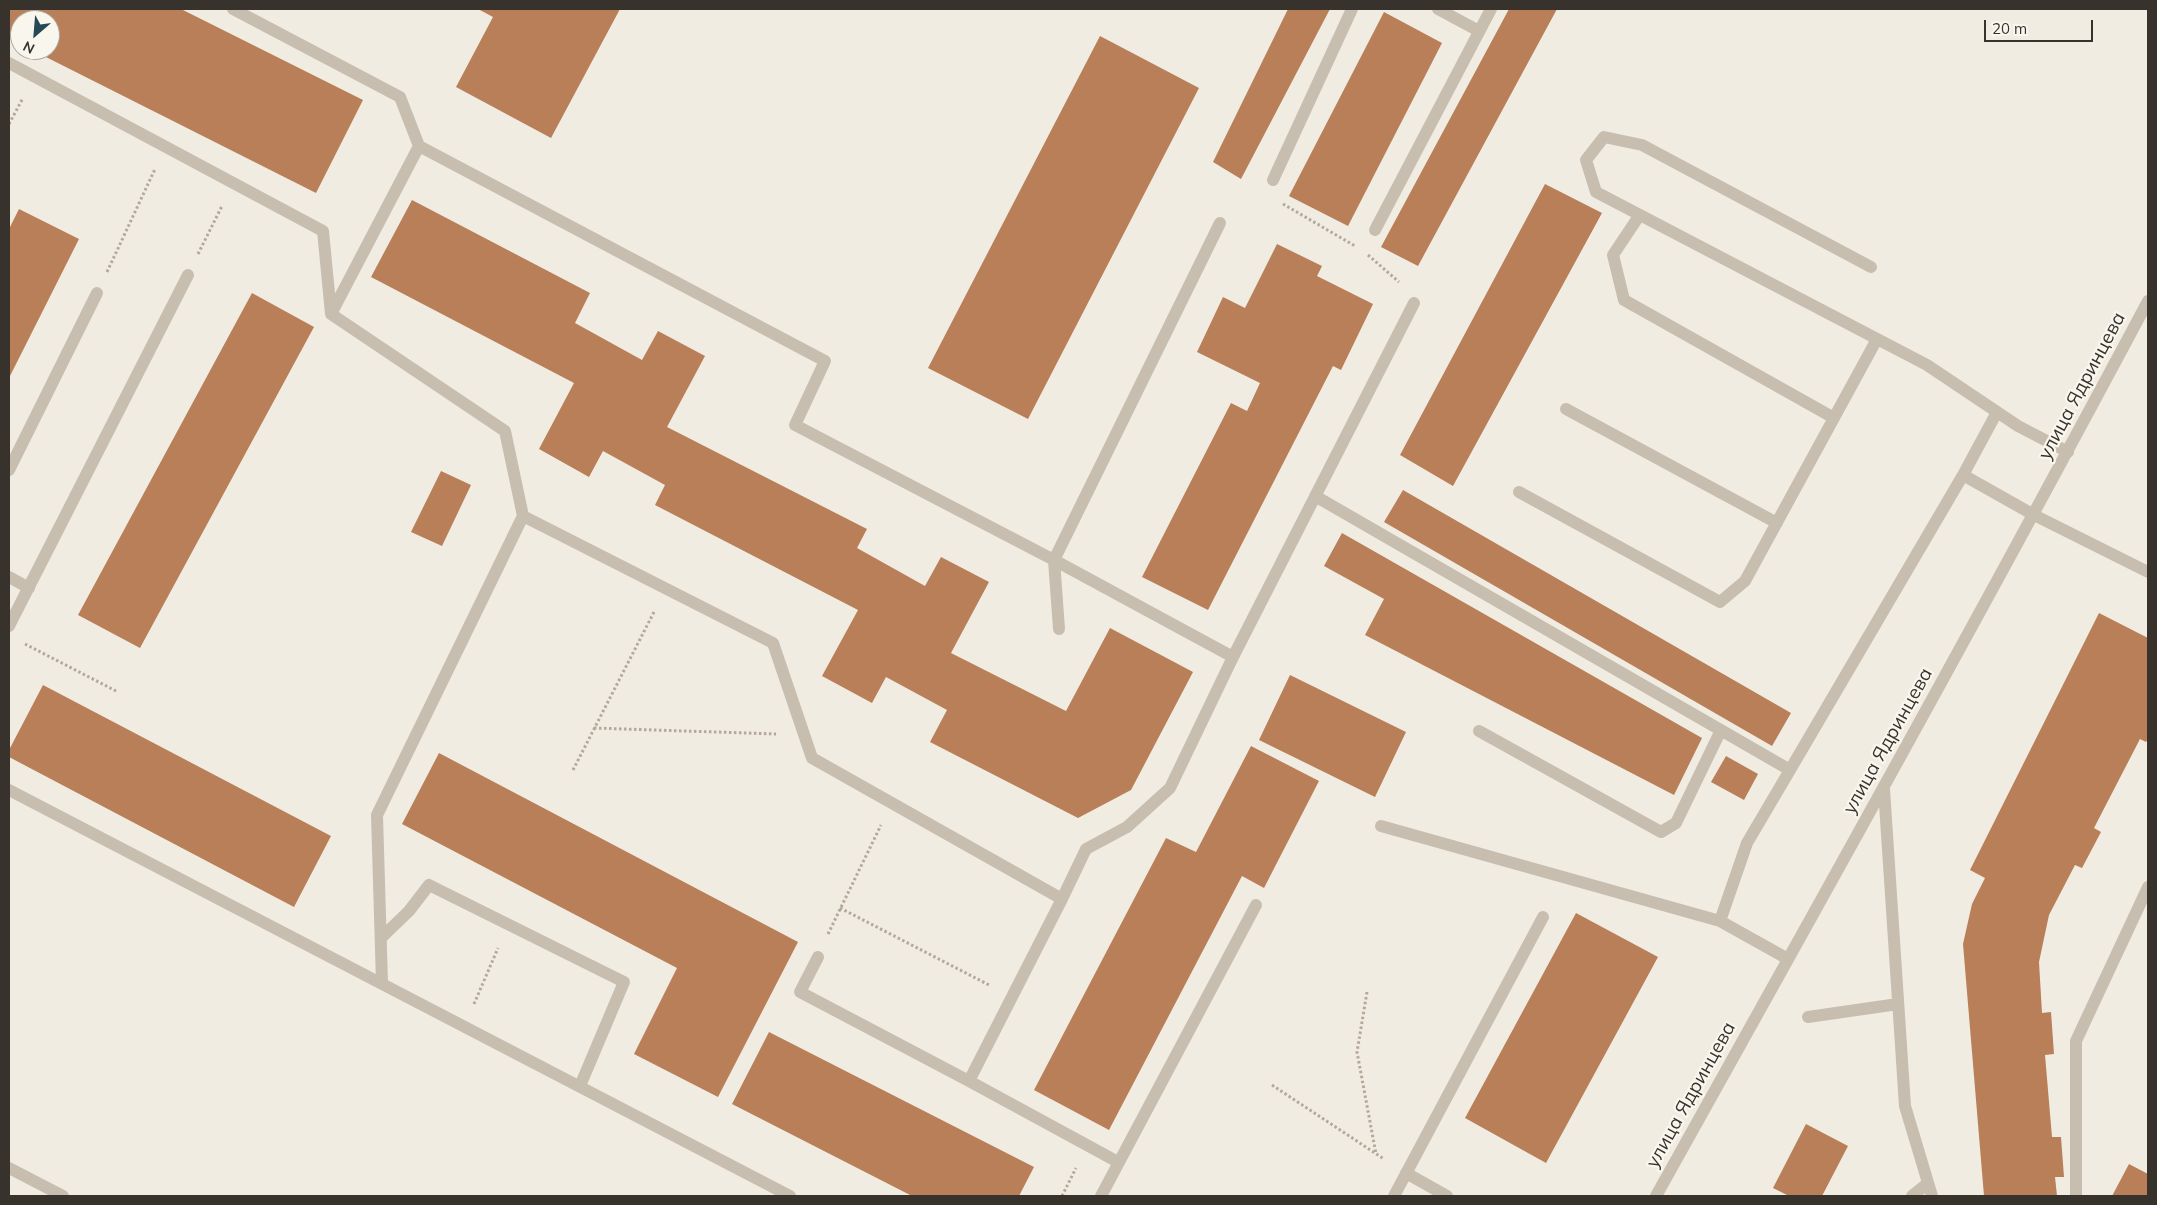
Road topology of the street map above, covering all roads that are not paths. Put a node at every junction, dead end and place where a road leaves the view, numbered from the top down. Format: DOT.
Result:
graph roads {
  1 [pos="233,9"];
  2 [pos="1352,9"];
  3 [pos="1438,9"];
  4 [pos="1491,9"];
  5 [pos="1479,31"];
  6 [pos="9,63"];
  7 [pos="419,146"];
  8 [pos="1273,180"];
  9 [pos="1639,216"];
  10 [pos="1220,223"];
  11 [pos="1375,230"];
  12 [pos="1871,267"];
  13 [pos="188,275"];
  14 [pos="97,293"];
  15 [pos="2148,301"];
  16 [pos="1414,303"];
  17 [pos="331,314"];
  18 [pos="1877,339"];
  19 [pos="1566,409"];
  20 [pos="1998,412"];
  21 [pos="1834,418"];
  22 [pos="2068,452"];
  23 [pos="9,470"];
  24 [pos="1963,475"];
  25 [pos="1519,492"];
  26 [pos="1315,496"];
  27 [pos="2034,515"];
  28 [pos="523,516"];
  29 [pos="1777,523"];
  30 [pos="1054,560"];
  31 [pos="2148,572"];
  32 [pos="9,577"];
  33 [pos="28,588"];
  34 [pos="9,626"];
  35 [pos="1059,629"];
  36 [pos="1233,657"];
  37 [pos="1721,730"];
  38 [pos="1479,731"];
  39 [pos="1790,770"];
  40 [pos="1884,789"];
  41 [pos="9,790"];
  42 [pos="1381,826"];
  43 [pos="2148,887"];
  44 [pos="1062,899"];
  45 [pos="1256,905"];
  46 [pos="1543,917"];
  47 [pos="1720,921"];
  48 [pos="380,938"];
  49 [pos="818,957"];
  50 [pos="1788,959"];
  51 [pos="382,983"];
  52 [pos="1898,1004"];
  53 [pos="1808,1017"];
  54 [pos="969,1080"];
  55 [pos="580,1086"];
  56 [pos="1118,1162"];
  57 [pos="9,1168"];
  58 [pos="1406,1173"];
  59 [pos="1929,1190"];
  60 [pos="63,1196"];
  61 [pos="790,1196"];
  62 [pos="1101,1196"];
  63 [pos="1394,1196"];
  64 [pos="1447,1196"];
  65 [pos="1656,1196"];
  66 [pos="1912,1196"];
  67 [pos="2076,1196"];
  1 -- 7 [label="street"];
  2 -- 8 [label="street"];
  3 -- 5 [label="street"];
  4 -- 5 [label="street"];
  5 -- 11 [label="street"];
  6 -- 17 [label="street"];
  7 -- 17 [label="street"];
  7 -- 30 [label="street"];
  9 -- 12 [label="street"];
  9 -- 18 [label="street"];
  9 -- 21 [label="street"];
  10 -- 30 [label="street"];
  13 -- 33 [label="street"];
  14 -- 23 [label="street"];
  15 -- 22 [label="street, улица Ядринцева"];
  16 -- 26 [label="street"];
  17 -- 28 [label="street"];
  18 -- 20 [label="street"];
  18 -- 21 [label="street"];
  19 -- 29 [label="street"];
  20 -- 22 [label="street"];
  20 -- 24 [label="street"];
  21 -- 29 [label="street"];
  22 -- 27 [label="street, улица Ядринцева"];
  24 -- 27 [label="street"];
  24 -- 39 [label="street"];
  25 -- 29 [label="street"];
  26 -- 36 [label="street"];
  26 -- 37 [label="street"];
  27 -- 31 [label="street"];
  27 -- 40 [label="street, улица Ядринцева"];
  28 -- 44 [label="street"];
  28 -- 48 [label="street"];
  30 -- 35 [label="street"];
  30 -- 36 [label="street"];
  32 -- 33 [label="street"];
  33 -- 34 [label="street"];
  36 -- 44 [label="street"];
  37 -- 38 [label="street"];
  37 -- 39 [label="street"];
  39 -- 47 [label="street"];
  40 -- 50 [label="street, улица Ядринцева"];
  40 -- 52 [label="street"];
  41 -- 51 [label="street"];
  42 -- 47 [label="street"];
  43 -- 67 [label="street"];
  44 -- 54 [label="street"];
  45 -- 56 [label="street"];
  46 -- 58 [label="street"];
  47 -- 50 [label="street"];
  48 -- 51 [label="street"];
  48 -- 55 [label="street"];
  49 -- 54 [label="street"];
  50 -- 65 [label="street, улица Ядринцева"];
  51 -- 55 [label="street"];
  52 -- 53 [label="street"];
  52 -- 59 [label="street"];
  54 -- 56 [label="street"];
  55 -- 61 [label="street"];
  56 -- 62 [label="street"];
  57 -- 60 [label="street"];
  58 -- 63 [label="street"];
  58 -- 64 [label="street"];
  59 -- 66 [label="street"];
}
